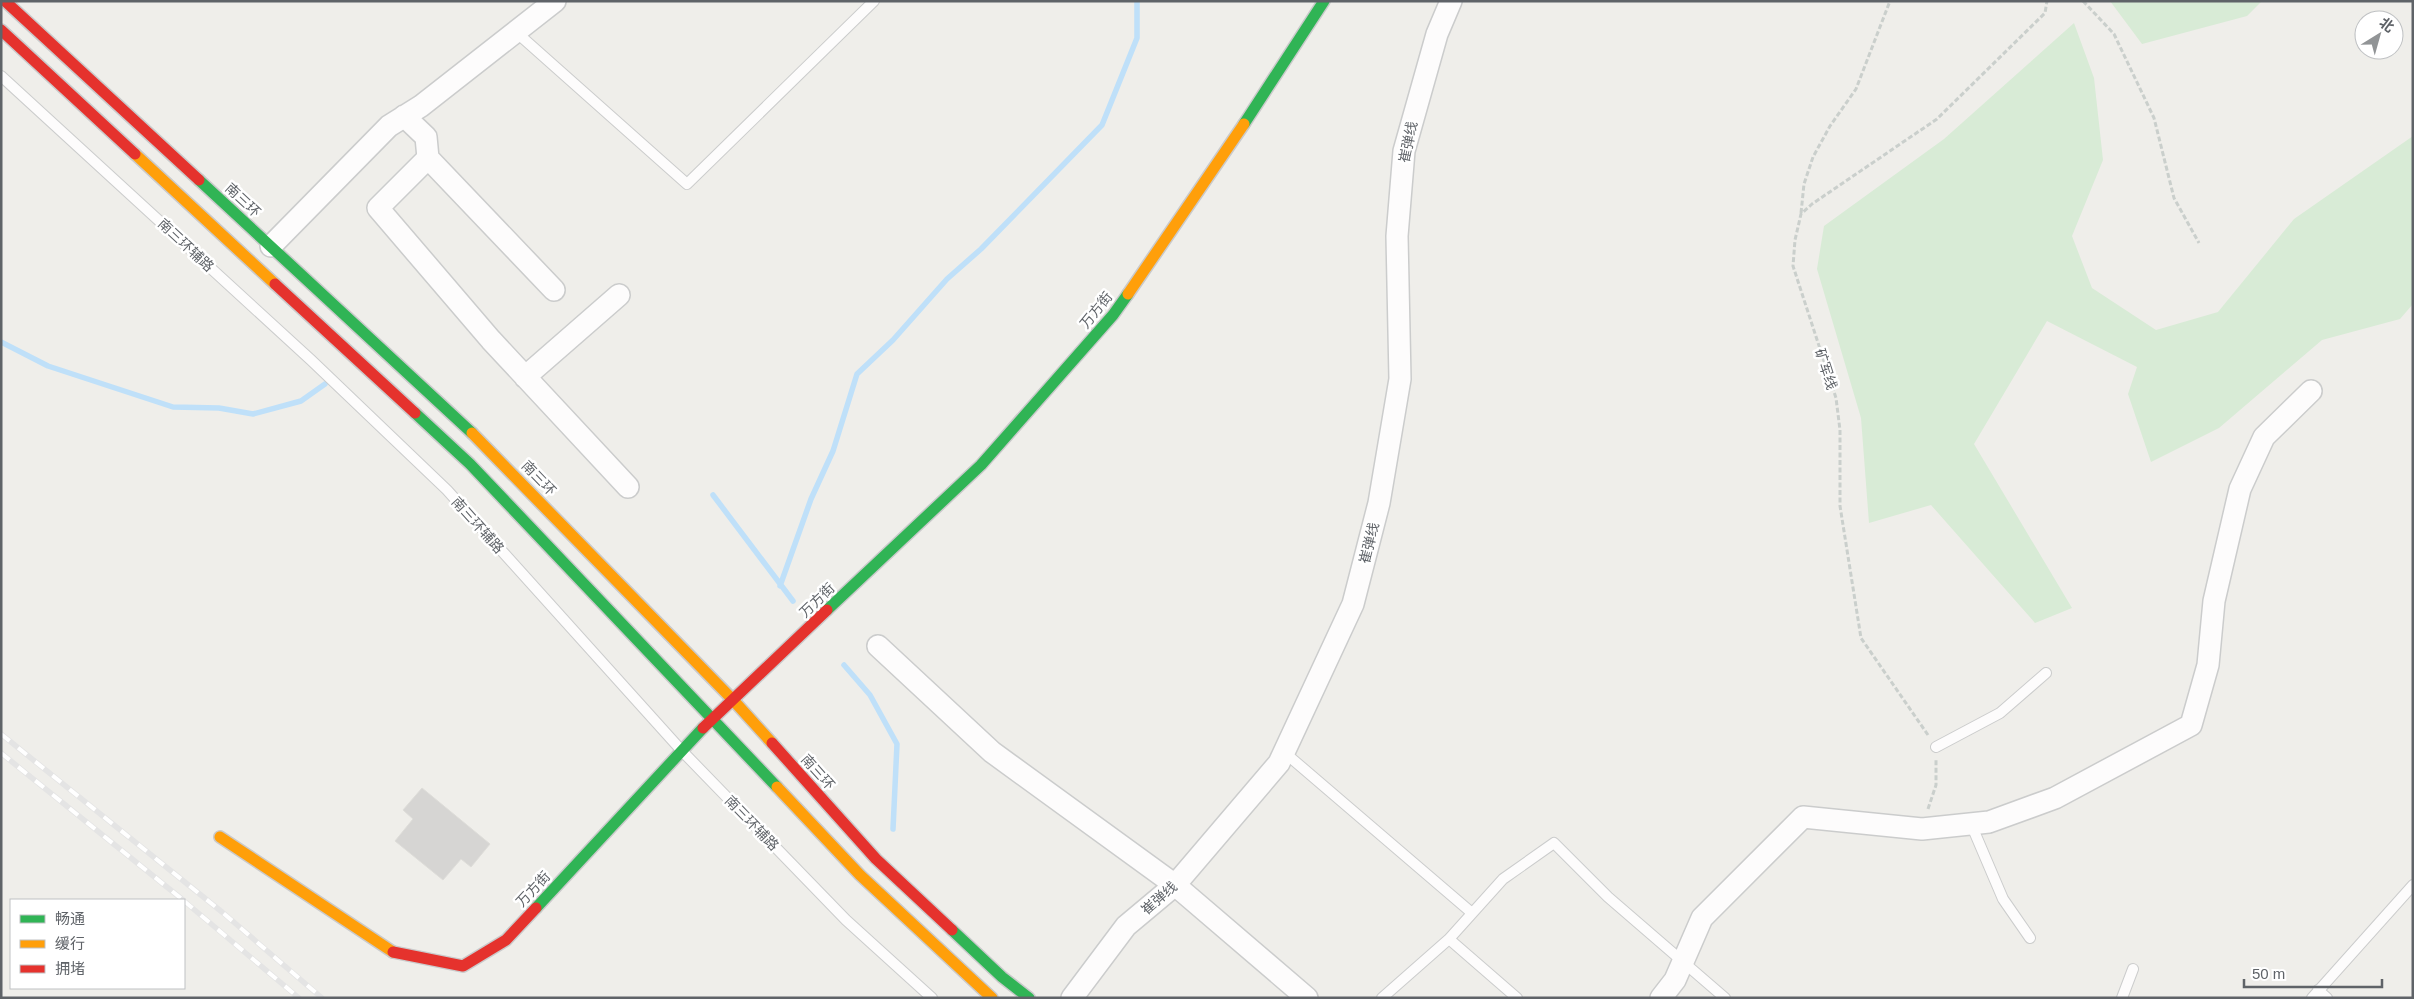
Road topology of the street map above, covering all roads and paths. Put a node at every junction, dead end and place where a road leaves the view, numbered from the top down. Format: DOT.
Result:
graph roads {
  1 [pos="6,1"];
  2 [pos="555,1"];
  3 [pos="874,1"];
  4 [pos="1324,1"];
  5 [pos="1451,1"];
  6 [pos="1890,1"];
  7 [pos="2047,1"];
  8 [pos="2083,1"];
  9 [pos="1,30"];
  10 [pos="516,32"];
  11 [pos="1,76"];
  12 [pos="404,116"];
  13 [pos="428,158"];
  14 [pos="1801,214"];
  15 [pos="2199,243"];
  16 [pos="271,246"];
  17 [pos="554,290"];
  18 [pos="619,295"];
  19 [pos="525,377"];
  20 [pos="2311,391"];
  21 [pos="628,487"];
  22 [pos="878,646"];
  23 [pos="2046,673"];
  24 [pos="734,701"];
  25 [pos="713,718"];
  26 [pos="1936,747"];
  27 [pos="682,751"];
  28 [pos="1284,752"];
  29 [pos="1971,824"];
  30 [pos="1922,829"];
  31 [pos="220,837"];
  32 [pos="1175,885"];
  33 [pos="2413,885"];
  34 [pos="1472,914"];
  35 [pos="2030,938"];
  36 [pos="1449,939"];
  37 [pos="1684,960"];
  38 [pos="2133,969"];
  39 [pos="2315,994"];
  40 [pos="932,998"];
  41 [pos="992,998"];
  42 [pos="1029,998"];
  43 [pos="1072,998"];
  44 [pos="1307,998"];
  45 [pos="1382,998"];
  46 [pos="1517,998"];
  47 [pos="1661,998"];
  48 [pos="1725,998"];
  49 [pos="2122,998"];
  50 [pos="2327,998"];
  1 -- 16 [label="main road, 南三环"];
  2 -- 10 [label="street"];
  3 -- 10 [label="lane"];
  4 -- 24 [label="main road, 万方街"];
  5 -- 28 [label="street, 崔弹线"];
  6 -- 14 [label="path, 矿军线"];
  7 -- 14 [label="path"];
  8 -- 15 [label="path"];
  9 -- 25 [label="main road"];
  10 -- 12 [label="street"];
  11 -- 27 [label="lane, 南三环辅路"];
  12 -- 13 [label="street"];
  12 -- 16 [label="street"];
  13 -- 17 [label="street"];
  13 -- 19 [label="street"];
  14 -- 26 [label="path, 矿军线"];
  16 -- 24 [label="main road, 南三环"];
  18 -- 19 [label="street"];
  19 -- 21 [label="street"];
  20 -- 29 [label="street"];
  22 -- 32 [label="street"];
  23 -- 26 [label="lane"];
  24 -- 25 [label="main road, 万方街"];
  24 -- 42 [label="main road, 南三环"];
  25 -- 27 [label="main road, 万方街"];
  25 -- 41 [label="main road"];
  26 -- 30 [label="path"];
  27 -- 31 [label="main road, 万方街"];
  27 -- 40 [label="lane, 南三环辅路"];
  28 -- 32 [label="street, 崔弹线"];
  28 -- 34 [label="lane"];
  29 -- 30 [label="street"];
  29 -- 35 [label="lane"];
  30 -- 37 [label="street"];
  32 -- 43 [label="street, 崔弹线"];
  32 -- 44 [label="street"];
  33 -- 39 [label="lane"];
  34 -- 36 [label="lane"];
  34 -- 37 [label="lane"];
  36 -- 45 [label="lane"];
  36 -- 46 [label="lane"];
  37 -- 47 [label="street"];
  37 -- 48 [label="lane"];
  38 -- 49 [label="lane"];
  39 -- 50 [label="lane"];
}
